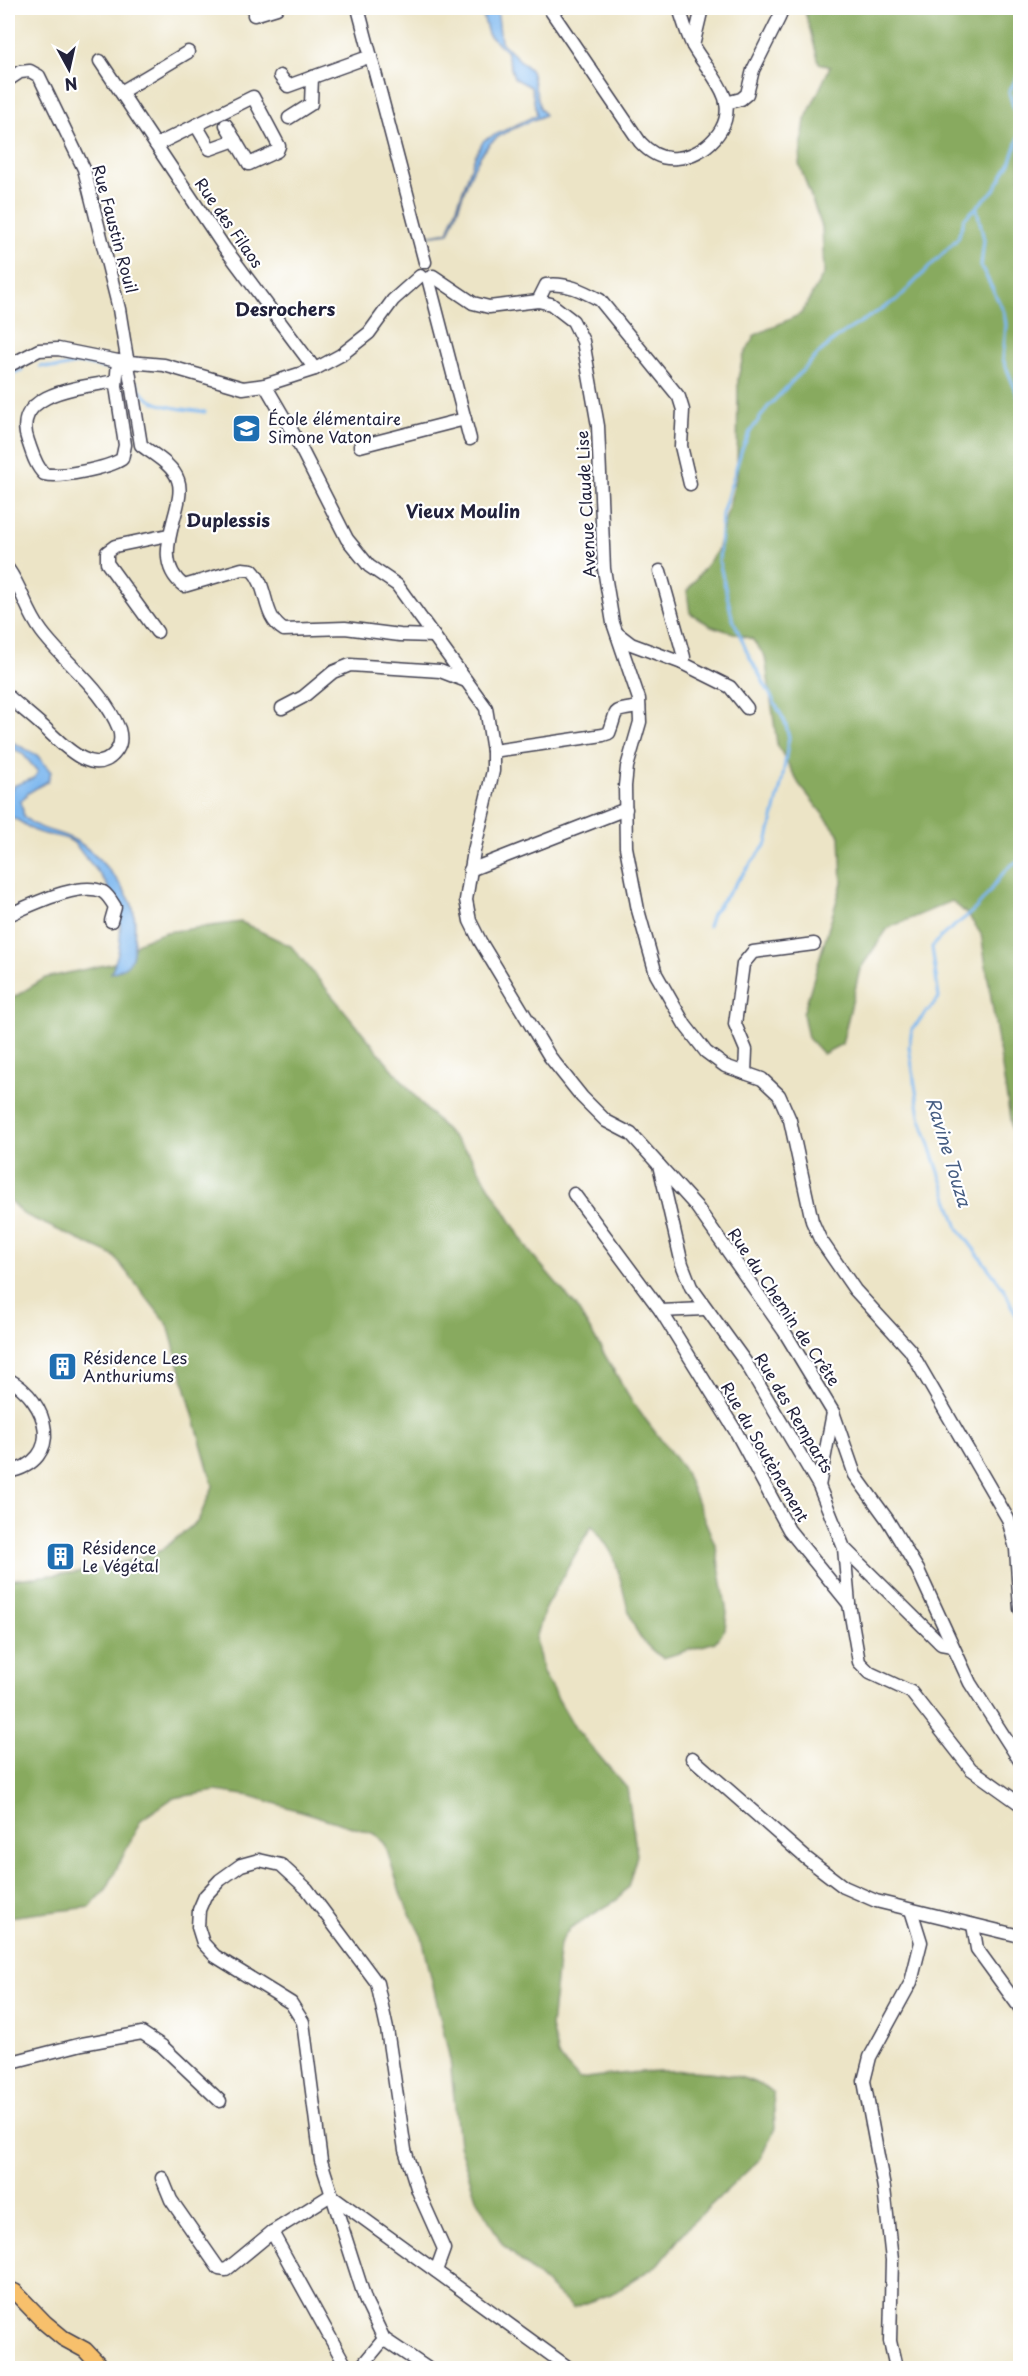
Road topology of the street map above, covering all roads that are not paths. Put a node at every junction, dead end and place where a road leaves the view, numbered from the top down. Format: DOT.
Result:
graph roads {
  1 [pos="277,8"];
  2 [pos="358,8"];
  3 [pos="549,8"];
  4 [pos="782,8"];
  5 [pos="680,11"];
  6 [pos="701,11"];
  7 [pos="254,15"];
  8 [pos="693,46"];
  9 [pos="188,52"];
  10 [pos="371,56"];
  11 [pos="100,61"];
  12 [pos="280,76"];
  13 [pos="312,77"];
  14 [pos="8,80"];
  15 [pos="121,92"];
  16 [pos="726,103"];
  17 [pos="289,118"];
  18 [pos="196,125"];
  19 [pos="226,125"];
  20 [pos="235,140"];
  21 [pos="156,145"];
  22 [pos="427,277"];
  23 [pos="538,301"];
  24 [pos="124,362"];
  25 [pos="8,366"];
  26 [pos="315,369"];
  27 [pos="116,381"];
  28 [pos="265,385"];
  29 [pos="465,420"];
  30 [pos="470,439"];
  31 [pos="360,446"];
  32 [pos="690,484"];
  33 [pos="168,535"];
  34 [pos="8,569"];
  35 [pos="660,571"];
  36 [pos="157,632"];
  37 [pos="617,633"];
  38 [pos="434,636"];
  39 [pos="682,663"];
  40 [pos="469,682"];
  41 [pos="8,696"];
  42 [pos="639,707"];
  43 [pos="282,708"];
  44 [pos="747,708"];
  45 [pos="493,751"];
  46 [pos="626,809"];
  47 [pos="470,870"];
  48 [pos="8,915"];
  49 [pos="111,921"];
  50 [pos="814,944"];
  51 [pos="746,1073"];
  52 [pos="659,1164"];
  53 [pos="574,1194"];
  54 [pos="704,1309"];
  55 [pos="661,1311"];
  56 [pos="8,1379"];
  57 [pos="833,1412"];
  58 [pos="8,1472"];
  59 [pos="819,1486"];
  60 [pos="844,1548"];
  61 [pos="849,1604"];
  62 [pos="1020,1609"];
  63 [pos="952,1646"];
  64 [pos="693,1758"];
  65 [pos="1020,1761"];
  66 [pos="1020,1804"];
  67 [pos="911,1910"];
  68 [pos="973,1925"];
  69 [pos="1020,1936"];
  70 [pos="1020,2008"];
  71 [pos="8,2063"];
  72 [pos="220,2101"];
  73 [pos="162,2178"];
  74 [pos="331,2195"];
  75 [pos="272,2232"];
  76 [pos="436,2271"];
  77 [pos="8,2289"];
  78 [pos="384,2339"];
  79 [pos="102,2368"];
  80 [pos="346,2368"];
  81 [pos="360,2368"];
  82 [pos="427,2368"];
  83 [pos="569,2368"];
  84 [pos="896,2368"];
  1 -- 7 [label="street"];
  2 -- 10 [label="street"];
  3 -- 16 [label="street"];
  4 -- 16 [label="street"];
  5 -- 6 [label="street"];
  5 -- 8 [label="street"];
  6 -- 8 [label="street"];
  8 -- 16 [label="street"];
  9 -- 15 [label="street"];
  10 -- 13 [label="street"];
  10 -- 22 [label="street"];
  11 -- 15 [label="street, Rue des Filaos"];
  12 -- 13 [label="street"];
  13 -- 17 [label="street"];
  14 -- 24 [label="street, Rue Faustin Rouil"];
  15 -- 21 [label="street, Rue des Filaos"];
  18 -- 20 [label="street"];
  18 -- 20 [label="street"];
  18 -- 21 [label="street"];
  19 -- 20 [label="street"];
  21 -- 26 [label="street, Rue des Filaos"];
  22 -- 23 [label="street"];
  22 -- 26 [label="street"];
  22 -- 29 [label="street"];
  23 -- 32 [label="street"];
  23 -- 37 [label="street, Avenue Claude Lise"];
  24 -- 25 [label="street"];
  24 -- 27 [label="street"];
  24 -- 28 [label="street"];
  24 -- 33 [label="street"];
  26 -- 28 [label="street"];
  27 -- 27 [label="street"];
  28 -- 38 [label="street, Rue du Chemin de Crête"];
  29 -- 30 [label="street"];
  29 -- 31 [label="street"];
  33 -- 36 [label="street"];
  33 -- 38 [label="street"];
  34 -- 41 [label="street"];
  35 -- 39 [label="street"];
  37 -- 39 [label="street"];
  37 -- 42 [label="street, Avenue Claude Lise"];
  38 -- 40 [label="street, Rue du Chemin de Crête"];
  39 -- 44 [label="street"];
  40 -- 43 [label="street"];
  40 -- 45 [label="street, Rue du Chemin de Crête"];
  42 -- 45 [label="street"];
  42 -- 46 [label="street, Avenue Claude Lise"];
  45 -- 47 [label="street, Rue du Chemin de Crête"];
  46 -- 47 [label="street"];
  46 -- 51 [label="street, Avenue Claude Lise"];
  47 -- 52 [label="street, Rue du Chemin de Crête"];
  48 -- 49 [label="street"];
  50 -- 51 [label="street"];
  51 -- 62 [label="street, Avenue Claude Lise"];
  52 -- 54 [label="street, Rue des Remparts"];
  52 -- 57 [label="street, Rue du Chemin de Crête"];
  53 -- 55 [label="street, Rue du Soutènement"];
  54 -- 55 [label="street"];
  54 -- 59 [label="street, Rue des Remparts"];
  55 -- 61 [label="street, Rue du Soutènement"];
  56 -- 58 [label="street"];
  57 -- 59 [label="street"];
  57 -- 63 [label="street, Rue du Chemin de Crête"];
  59 -- 60 [label="street, Rue des Remparts"];
  60 -- 61 [label="street"];
  60 -- 63 [label="street, Rue des Remparts"];
  61 -- 66 [label="street"];
  63 -- 65 [label="street, Rue du Chemin de Crête"];
  64 -- 67 [label="street"];
  67 -- 68 [label="street"];
  67 -- 84 [label="street"];
  68 -- 69 [label="street"];
  68 -- 70 [label="street"];
  71 -- 72 [label="street"];
  73 -- 75 [label="street"];
  74 -- 75 [label="street"];
  74 -- 76 [label="street"];
  74 -- 76 [label="street"];
  74 -- 78 [label="street"];
  75 -- 80 [label="street"];
  76 -- 83 [label="street"];
  77 -- 79 [label="main road"];
  78 -- 81 [label="street"];
  78 -- 82 [label="street"];
}
